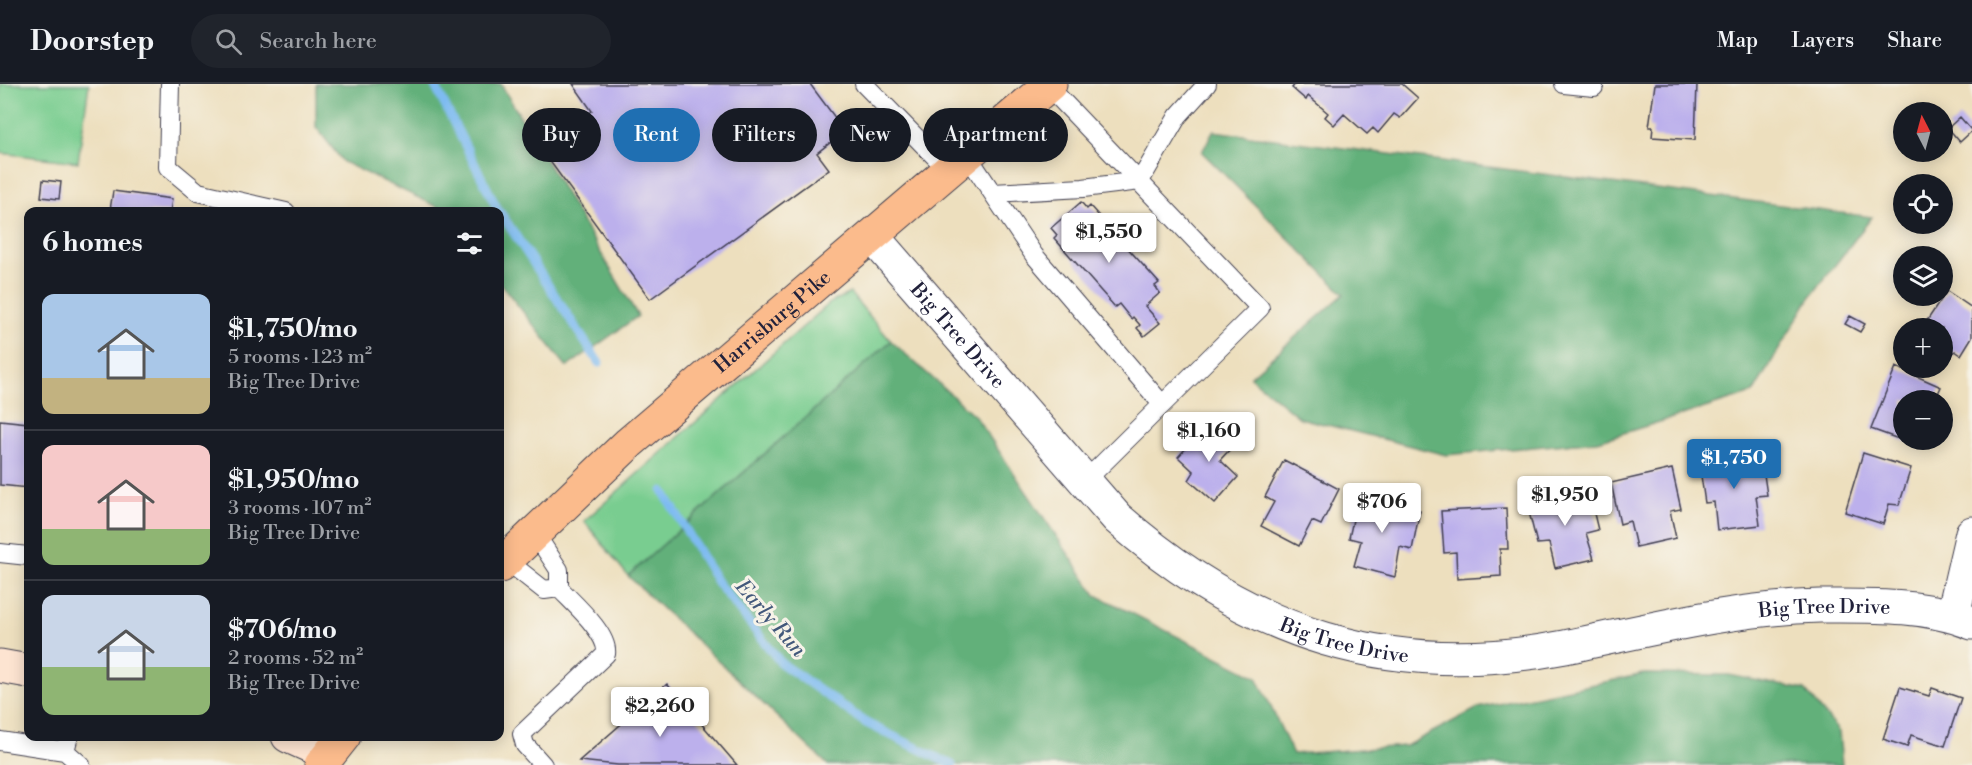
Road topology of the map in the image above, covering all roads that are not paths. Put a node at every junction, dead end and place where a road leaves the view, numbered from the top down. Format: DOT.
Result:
graph roads {
  1 [pos="170,84"];
  2 [pos="864,84"];
  3 [pos="1207,84"];
  4 [pos="1564,84"];
  5 [pos="1049,85"];
  6 [pos="1594,87"];
  7 [pos="958,163"];
  8 [pos="1140,181"];
  9 [pos="993,193"];
  10 [pos="264,207"];
  11 [pos="873,237"];
  12 [pos="1161,403"];
  13 [pos="1085,481"];
  14 [pos="534,532"];
  15 [pos="1972,533"];
  16 [pos="0,553"];
  17 [pos="24,556"];
  18 [pos="504,562"];
  19 [pos="504,564"];
  20 [pos="559,588"];
  21 [pos="1962,619"];
  22 [pos="0,666"];
  23 [pos="24,669"];
  24 [pos="0,741"];
  25 [pos="300,741"];
  26 [pos="67,744"];
  27 [pos="334,755"];
  28 [pos="81,765"];
  29 [pos="543,765"];
  1 -- 10 [label="lane"];
  2 -- 7 [label="lane"];
  3 -- 8 [label="lane"];
  4 -- 6 [label="lane"];
  5 -- 7 [label="main road, Harrisburg Pike"];
  5 -- 8 [label="lane"];
  7 -- 9 [label="lane"];
  7 -- 11 [label="main road, Harrisburg Pike"];
  8 -- 9 [label="lane"];
  8 -- 12 [label="lane"];
  9 -- 12 [label="lane"];
  11 -- 13 [label="street, Big Tree Drive"];
  11 -- 14 [label="main road, Harrisburg Pike"];
  12 -- 13 [label="lane"];
  13 -- 21 [label="street, Big Tree Drive"];
  14 -- 18 [label="main road, Harrisburg Pike"];
  14 -- 20 [label="lane"];
  15 -- 21 [label="street"];
  16 -- 17 [label="lane"];
  19 -- 20 [label="lane"];
  20 -- 29 [label="lane"];
  22 -- 23 [label="street"];
  24 -- 26 [label="lane"];
  25 -- 27 [label="street"];
  26 -- 28 [label="lane"];
}
